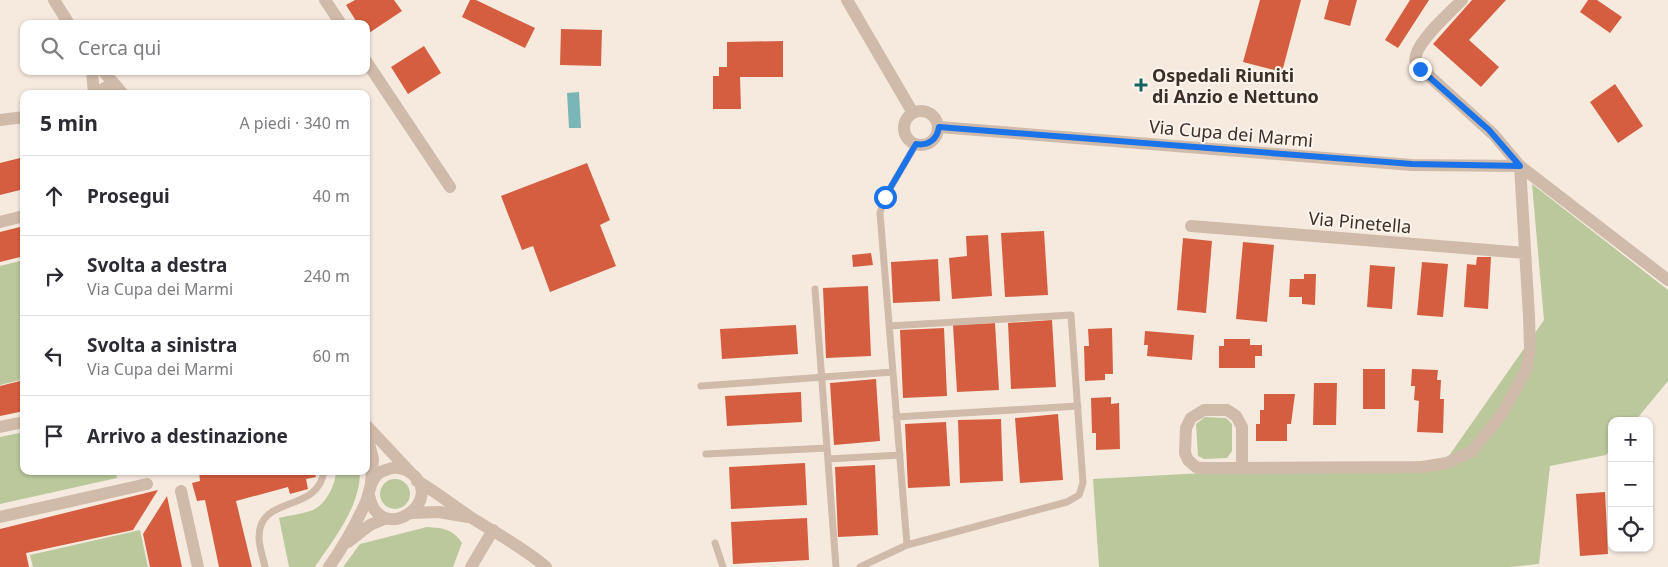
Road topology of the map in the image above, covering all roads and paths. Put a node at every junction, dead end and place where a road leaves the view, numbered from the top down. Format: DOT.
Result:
graph roads {
  1 [pos="54,0"];
  2 [pos="325,0"];
  3 [pos="847,0"];
  4 [pos="1462,0"];
  5 [pos="66,20"];
  6 [pos="338,20"];
  7 [pos="370,67"];
  8 [pos="93,75"];
  9 [pos="106,75"];
  10 [pos="94,90"];
  11 [pos="102,90"];
  12 [pos="118,90"];
  13 [pos="119,90"];
  14 [pos="914,113"];
  15 [pos="20,117"];
  16 [pos="0,120"];
  17 [pos="939,127"];
  18 [pos="916,144"];
  19 [pos="1520,166"];
  20 [pos="450,186"];
  21 [pos="20,217"];
  22 [pos="0,222"];
  23 [pos="1191,226"];
  24 [pos="1525,253"];
  25 [pos="1668,280"];
  26 [pos="815,289"];
  27 [pos="889,326"];
  28 [pos="893,372"];
  29 [pos="822,377"];
  30 [pos="701,386"];
  31 [pos="1078,406"];
  32 [pos="896,418"];
  33 [pos="20,423"];
  34 [pos="0,427"];
  35 [pos="370,429"];
  36 [pos="370,447"];
  37 [pos="827,448"];
  38 [pos="706,454"];
  39 [pos="900,455"];
  40 [pos="828,459"];
  41 [pos="1242,468"];
  42 [pos="323,475"];
  43 [pos="414,477"];
  44 [pos="147,484"];
  45 [pos="181,491"];
  46 [pos="370,491"];
  47 [pos="411,514"];
  48 [pos="0,517"];
  49 [pos="386,518"];
  50 [pos="471,518"];
  51 [pos="493,530"];
  52 [pos="715,543"];
  53 [pos="907,545"];
  54 [pos="342,547"];
  55 [pos="198,567"];
  56 [pos="265,567"];
  57 [pos="329,567"];
  58 [pos="471,567"];
  59 [pos="546,567"];
  60 [pos="723,567"];
  61 [pos="836,567"];
  62 [pos="860,567"];
  1 -- 5 [label="street"];
  2 -- 6 [label="street"];
  3 -- 14 [label="street"];
  4 -- 19 [label="street"];
  7 -- 20 [label="street"];
  8 -- 10 [label="street"];
  9 -- 13 [label="street"];
  11 -- 12 [label="street"];
  14 -- 17 [label="street"];
  14 -- 18 [label="street"];
  15 -- 16 [label="street"];
  17 -- 18 [label="street"];
  17 -- 19 [label="street, Via Cupa dei Marmi"];
  18 -- 27 [label="lane"];
  19 -- 24 [label="street"];
  19 -- 25 [label="street"];
  21 -- 22 [label="street"];
  23 -- 24 [label="street, Via Pinetella"];
  24 -- 41 [label="street"];
  26 -- 29 [label="lane"];
  27 -- 28 [label="lane"];
  27 -- 31 [label="lane"];
  28 -- 29 [label="lane"];
  28 -- 32 [label="lane"];
  29 -- 30 [label="lane"];
  29 -- 37 [label="lane"];
  31 -- 32 [label="lane"];
  31 -- 53 [label="lane"];
  32 -- 39 [label="lane"];
  33 -- 34 [label="street"];
  35 -- 43 [label="street"];
  36 -- 46 [label="street"];
  37 -- 38 [label="lane"];
  37 -- 40 [label="lane"];
  39 -- 40 [label="lane"];
  39 -- 53 [label="lane"];
  40 -- 61 [label="lane"];
  41 -- 41 [label="street"];
  42 -- 56 [label="lane"];
  43 -- 46 [label="street"];
  43 -- 47 [label="street"];
  43 -- 50 [label="street"];
  44 -- 48 [label="street"];
  45 -- 55 [label="street"];
  46 -- 49 [label="street"];
  46 -- 54 [label="street"];
  47 -- 49 [label="street"];
  47 -- 50 [label="street"];
  49 -- 54 [label="street"];
  50 -- 51 [label="street"];
  51 -- 58 [label="street"];
  51 -- 59 [label="street"];
  52 -- 60 [label="lane"];
  53 -- 62 [label="lane"];
  54 -- 57 [label="street"];
}
